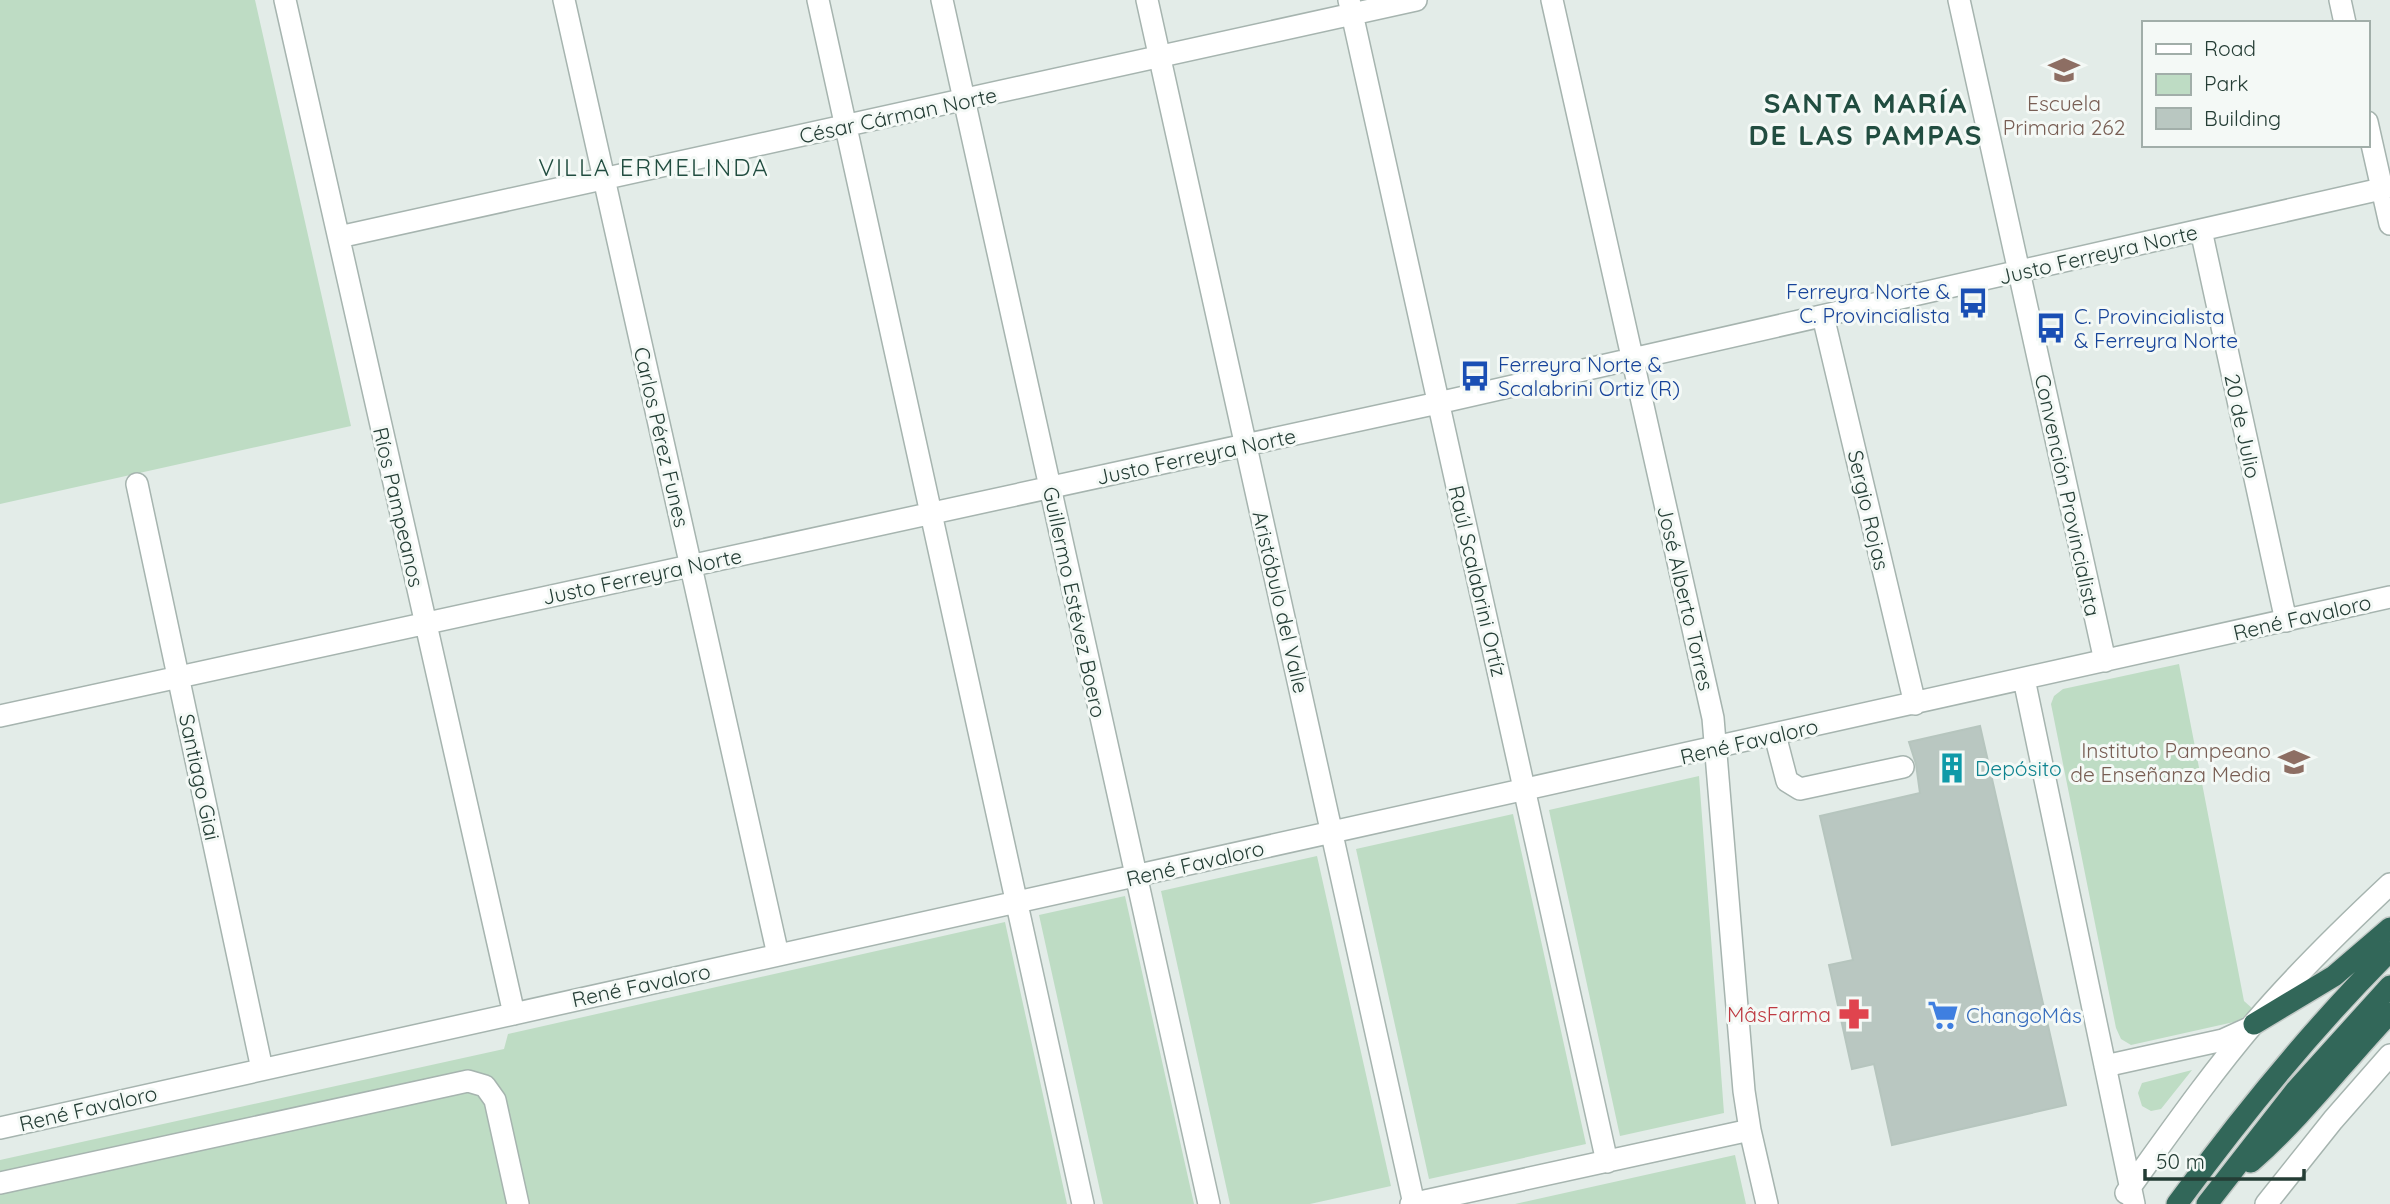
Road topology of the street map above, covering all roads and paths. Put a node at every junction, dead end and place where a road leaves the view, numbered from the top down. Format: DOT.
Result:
graph roads {
  1 [pos="285,0"];
  2 [pos="564,0"];
  3 [pos="818,0"];
  4 [pos="942,0"];
  5 [pos="1147,0"];
  6 [pos="1416,0"];
  7 [pos="1552,0"];
  8 [pos="1959,0"];
  9 [pos="2342,0"];
  10 [pos="1351,7"];
  11 [pos="2345,21"];
  12 [pos="1160,57"];
  13 [pos="964,100"];
  14 [pos="846,126"];
  15 [pos="2369,129"];
  16 [pos="604,179"];
  17 [pos="2386,188"];
  18 [pos="2390,224"];
  19 [pos="2201,230"];
  20 [pos="339,237"];
  21 [pos="2019,271"];
  22 [pos="1823,316"];
  23 [pos="1633,359"];
  24 [pos="1438,403"];
  25 [pos="1246,445"];
  26 [pos="138,484"];
  27 [pos="1050,487"];
  28 [pos="931,513"];
  29 [pos="691,566"];
  30 [pos="2390,597"];
  31 [pos="2286,621"];
  32 [pos="426,623"];
  33 [pos="2105,661"];
  34 [pos="178,677"];
  35 [pos="2024,679"];
  36 [pos="1915,704"];
  37 [pos="0,716"];
  38 [pos="1775,735"];
  39 [pos="1716,748"];
  40 [pos="1903,767"];
  41 [pos="1525,791"];
  42 [pos="1332,833"];
  43 [pos="1136,876"];
  44 [pos="2390,884"];
  45 [pos="1017,903"];
  46 [pos="2390,928"];
  47 [pos="2390,950"];
  48 [pos="778,955"];
  49 [pos="2390,986"];
  50 [pos="2390,1013"];
  51 [pos="514,1014"];
  52 [pos="2254,1024"];
  53 [pos="2390,1055"];
  54 [pos="2105,1066"];
  55 [pos="262,1069"];
  56 [pos="0,1128"];
  57 [pos="1751,1130"];
  58 [pos="1607,1161"];
  59 [pos="0,1183"];
  60 [pos="2212,1197"];
  61 [pos="2128,1199"];
  62 [pos="518,1204"];
  63 [pos="1083,1204"];
  64 [pos="1209,1204"];
  65 [pos="1413,1204"];
  66 [pos="1768,1204"];
  67 [pos="2177,1204"];
  68 [pos="2266,1204"];
  1 -- 20 [label="street, Ríos Pampeanos"];
  2 -- 16 [label="street, Carlos Pérez Funes"];
  3 -- 14 [label="street"];
  4 -- 13 [label="street, Guillermo Estévez Boero"];
  5 -- 12 [label="street, Aristóbulo del Valle"];
  6 -- 10 [label="street, César Cárman Norte"];
  7 -- 23 [label="street, José Alberto Torres"];
  8 -- 21 [label="street, Convención Provincialista"];
  9 -- 11 [label="street"];
  10 -- 12 [label="street, César Cárman Norte"];
  10 -- 24 [label="street, Raúl Scalabrini Ortíz"];
  12 -- 13 [label="street, César Cárman Norte"];
  12 -- 25 [label="street, Aristóbulo del Valle"];
  13 -- 14 [label="street, César Cárman Norte"];
  13 -- 27 [label="street, Guillermo Estévez Boero"];
  14 -- 16 [label="street, César Cárman Norte"];
  14 -- 28 [label="street"];
  15 -- 17 [label="street"];
  16 -- 20 [label="street, César Cárman Norte"];
  16 -- 29 [label="street, Carlos Pérez Funes"];
  17 -- 18 [label="street"];
  17 -- 19 [label="street, Justo Ferreyra Norte"];
  19 -- 21 [label="street, Justo Ferreyra Norte"];
  19 -- 31 [label="street, 20 de Julio"];
  20 -- 32 [label="street, Ríos Pampeanos"];
  21 -- 22 [label="street, Justo Ferreyra Norte"];
  21 -- 33 [label="street, Convención Provincialista"];
  22 -- 23 [label="street, Justo Ferreyra Norte"];
  22 -- 36 [label="street, Sergio Rojas"];
  23 -- 24 [label="street, Justo Ferreyra Norte"];
  23 -- 39 [label="street, José Alberto Torres"];
  24 -- 25 [label="street, Justo Ferreyra Norte"];
  24 -- 41 [label="street, Raúl Scalabrini Ortíz"];
  25 -- 27 [label="street, Justo Ferreyra Norte"];
  25 -- 42 [label="street, Aristóbulo del Valle"];
  26 -- 34 [label="street, Santiago Giai"];
  27 -- 28 [label="street, Justo Ferreyra Norte"];
  27 -- 43 [label="street, Guillermo Estévez Boero"];
  28 -- 29 [label="street, Justo Ferreyra Norte"];
  28 -- 45 [label="street"];
  29 -- 32 [label="street, Justo Ferreyra Norte"];
  29 -- 48 [label="street, Carlos Pérez Funes"];
  30 -- 31 [label="street, René Favaloro"];
  31 -- 33 [label="street, René Favaloro"];
  32 -- 34 [label="street, Justo Ferreyra Norte"];
  32 -- 51 [label="street, Ríos Pampeanos"];
  33 -- 35 [label="street, René Favaloro"];
  34 -- 37 [label="street, Justo Ferreyra Norte"];
  34 -- 55 [label="street, Santiago Giai"];
  35 -- 36 [label="street, René Favaloro"];
  35 -- 54 [label="street"];
  36 -- 38 [label="street, René Favaloro"];
  38 -- 39 [label="street, René Favaloro"];
  38 -- 40 [label="street"];
  39 -- 41 [label="street, René Favaloro"];
  39 -- 57 [label="street, José Alberto Torres"];
  41 -- 42 [label="street, René Favaloro"];
  41 -- 58 [label="street, Raúl Scalabrini Ortíz"];
  42 -- 43 [label="street, René Favaloro"];
  42 -- 65 [label="street, Aristóbulo del Valle"];
  43 -- 45 [label="street, René Favaloro"];
  43 -- 64 [label="street, Guillermo Estévez Boero"];
  44 -- 52 [label="street"];
  45 -- 48 [label="street, René Favaloro"];
  45 -- 63 [label="street"];
  46 -- 52 [label="highway"];
  47 -- 67 [label="highway"];
  48 -- 51 [label="street, René Favaloro"];
  49 -- 60 [label="highway"];
  50 -- 60 [label="highway"];
  51 -- 55 [label="street, René Favaloro"];
  52 -- 54 [label="street"];
  52 -- 61 [label="street"];
  53 -- 68 [label="street"];
  54 -- 61 [label="street"];
  55 -- 56 [label="street, René Favaloro"];
  57 -- 58 [label="street"];
  57 -- 66 [label="street, José Alberto Torres"];
  58 -- 65 [label="street"];
  59 -- 62 [label="street"];
}
